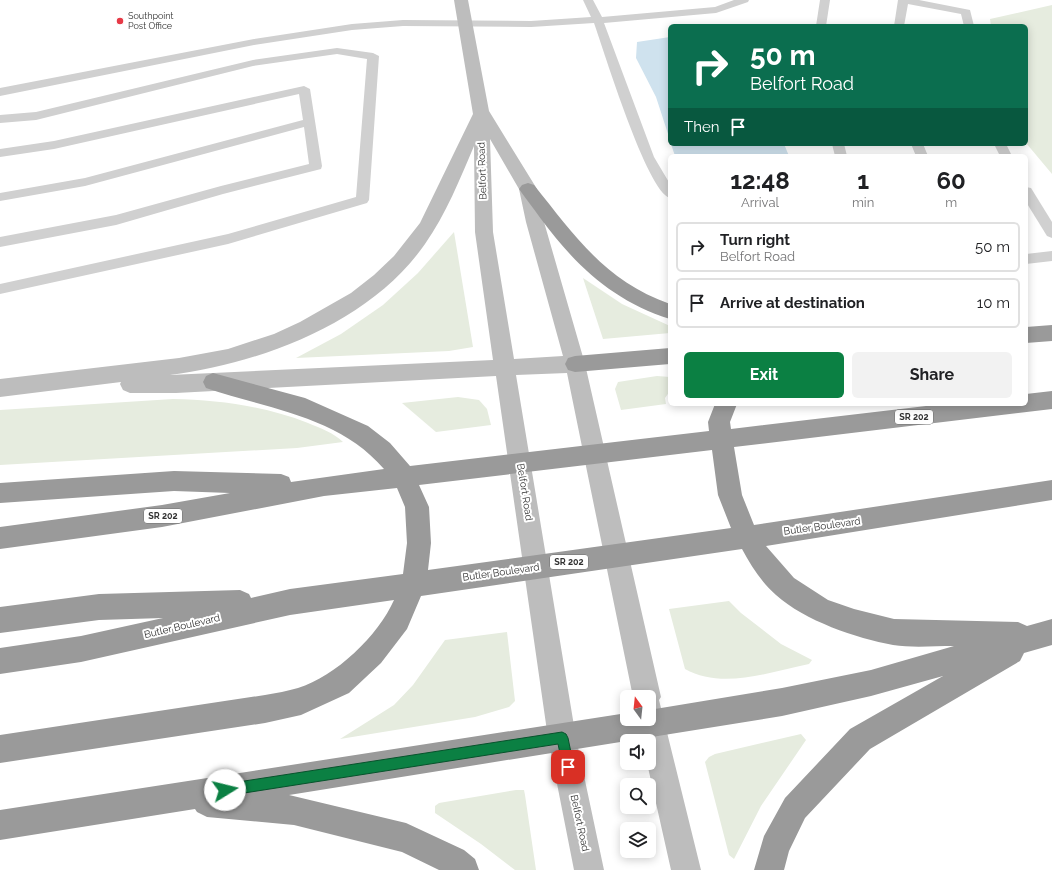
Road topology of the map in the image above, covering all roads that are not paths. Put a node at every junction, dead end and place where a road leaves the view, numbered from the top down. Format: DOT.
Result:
graph roads {
  1 [pos="461,0"];
  2 [pos="588,0"];
  3 [pos="744,0"];
  4 [pos="825,0"];
  5 [pos="904,0"];
  6 [pos="598,20"];
  7 [pos="465,23"];
  8 [pos="821,24"];
  9 [pos="899,24"];
  10 [pos="969,24"];
  11 [pos="0,92"];
  12 [pos="481,111"];
  13 [pos="0,119"];
  14 [pos="309,122"];
  15 [pos="0,153"];
  16 [pos="528,189"];
  17 [pos="668,191"];
  18 [pos="1028,194"];
  19 [pos="0,197"];
  20 [pos="1052,233"];
  21 [pos="0,242"];
  22 [pos="1052,256"];
  23 [pos="1028,259"];
  24 [pos="0,289"];
  25 [pos="668,311"];
  26 [pos="1052,333"];
  27 [pos="1028,335"];
  28 [pos="668,356"];
  29 [pos="575,364"];
  30 [pos="506,367"];
  31 [pos="213,382"];
  32 [pos="46,384"];
  33 [pos="0,388"];
  34 [pos="1052,400"];
  35 [pos="1028,403"];
  36 [pos="725,406"];
  37 [pos="1004,406"];
  38 [pos="324,486"];
  39 [pos="1052,490"];
  40 [pos="0,493"];
  41 [pos="0,538"];
  42 [pos="290,602"];
  43 [pos="0,620"];
  44 [pos="1046,633"];
  45 [pos="0,661"];
  46 [pos="645,690"];
  47 [pos="656,709"];
  48 [pos="620,719"];
  49 [pos="653,726"];
  50 [pos="562,738"];
  51 [pos="0,749"];
  52 [pos="164,799"];
  53 [pos="0,825"];
  54 [pos="464,870"];
  55 [pos="589,870"];
  56 [pos="686,870"];
  57 [pos="769,870"];
  1 -- 7 [label="main road, Belfort Road"];
  2 -- 6 [label="lane"];
  3 -- 6 [label="lane"];
  4 -- 8 [label="lane"];
  5 -- 9 [label="lane"];
  5 -- 10 [label="lane"];
  6 -- 7 [label="lane"];
  6 -- 17 [label="lane"];
  7 -- 11 [label="lane"];
  7 -- 12 [label="main road, Belfort Road"];
  12 -- 16 [label="main road, Belfort Road"];
  12 -- 30 [label="main road, Belfort Road"];
  12 -- 32 [label="main road"];
  13 -- 24 [label="lane"];
  14 -- 15 [label="lane"];
  14 -- 19 [label="lane"];
  14 -- 21 [label="lane"];
  16 -- 25 [label="highway"];
  16 -- 29 [label="main road, Belfort Road"];
  18 -- 20 [label="lane"];
  22 -- 23 [label="lane"];
  26 -- 27 [label="highway"];
  28 -- 29 [label="highway"];
  29 -- 30 [label="main road"];
  29 -- 46 [label="main road, Belfort Road"];
  30 -- 31 [label="main road"];
  30 -- 50 [label="main road, Belfort Road"];
  31 -- 32 [label="main road"];
  31 -- 51 [label="highway"];
  32 -- 33 [label="main road"];
  34 -- 35 [label="highway"];
  36 -- 44 [label="highway"];
  37 -- 38 [label="highway, SR 202"];
  38 -- 40 [label="highway"];
  38 -- 41 [label="highway, SR 202"];
  39 -- 42 [label="highway, Butler Boulevard / SR 202"];
  42 -- 43 [label="highway"];
  42 -- 45 [label="highway, Butler Boulevard / SR 202"];
  44 -- 47 [label="highway"];
  44 -- 57 [label="highway"];
  48 -- 50 [label="highway"];
  49 -- 56 [label="main road, Belfort Road"];
  50 -- 52 [label="highway"];
  50 -- 55 [label="main road, Belfort Road"];
  52 -- 53 [label="highway"];
  52 -- 54 [label="highway"];
}
